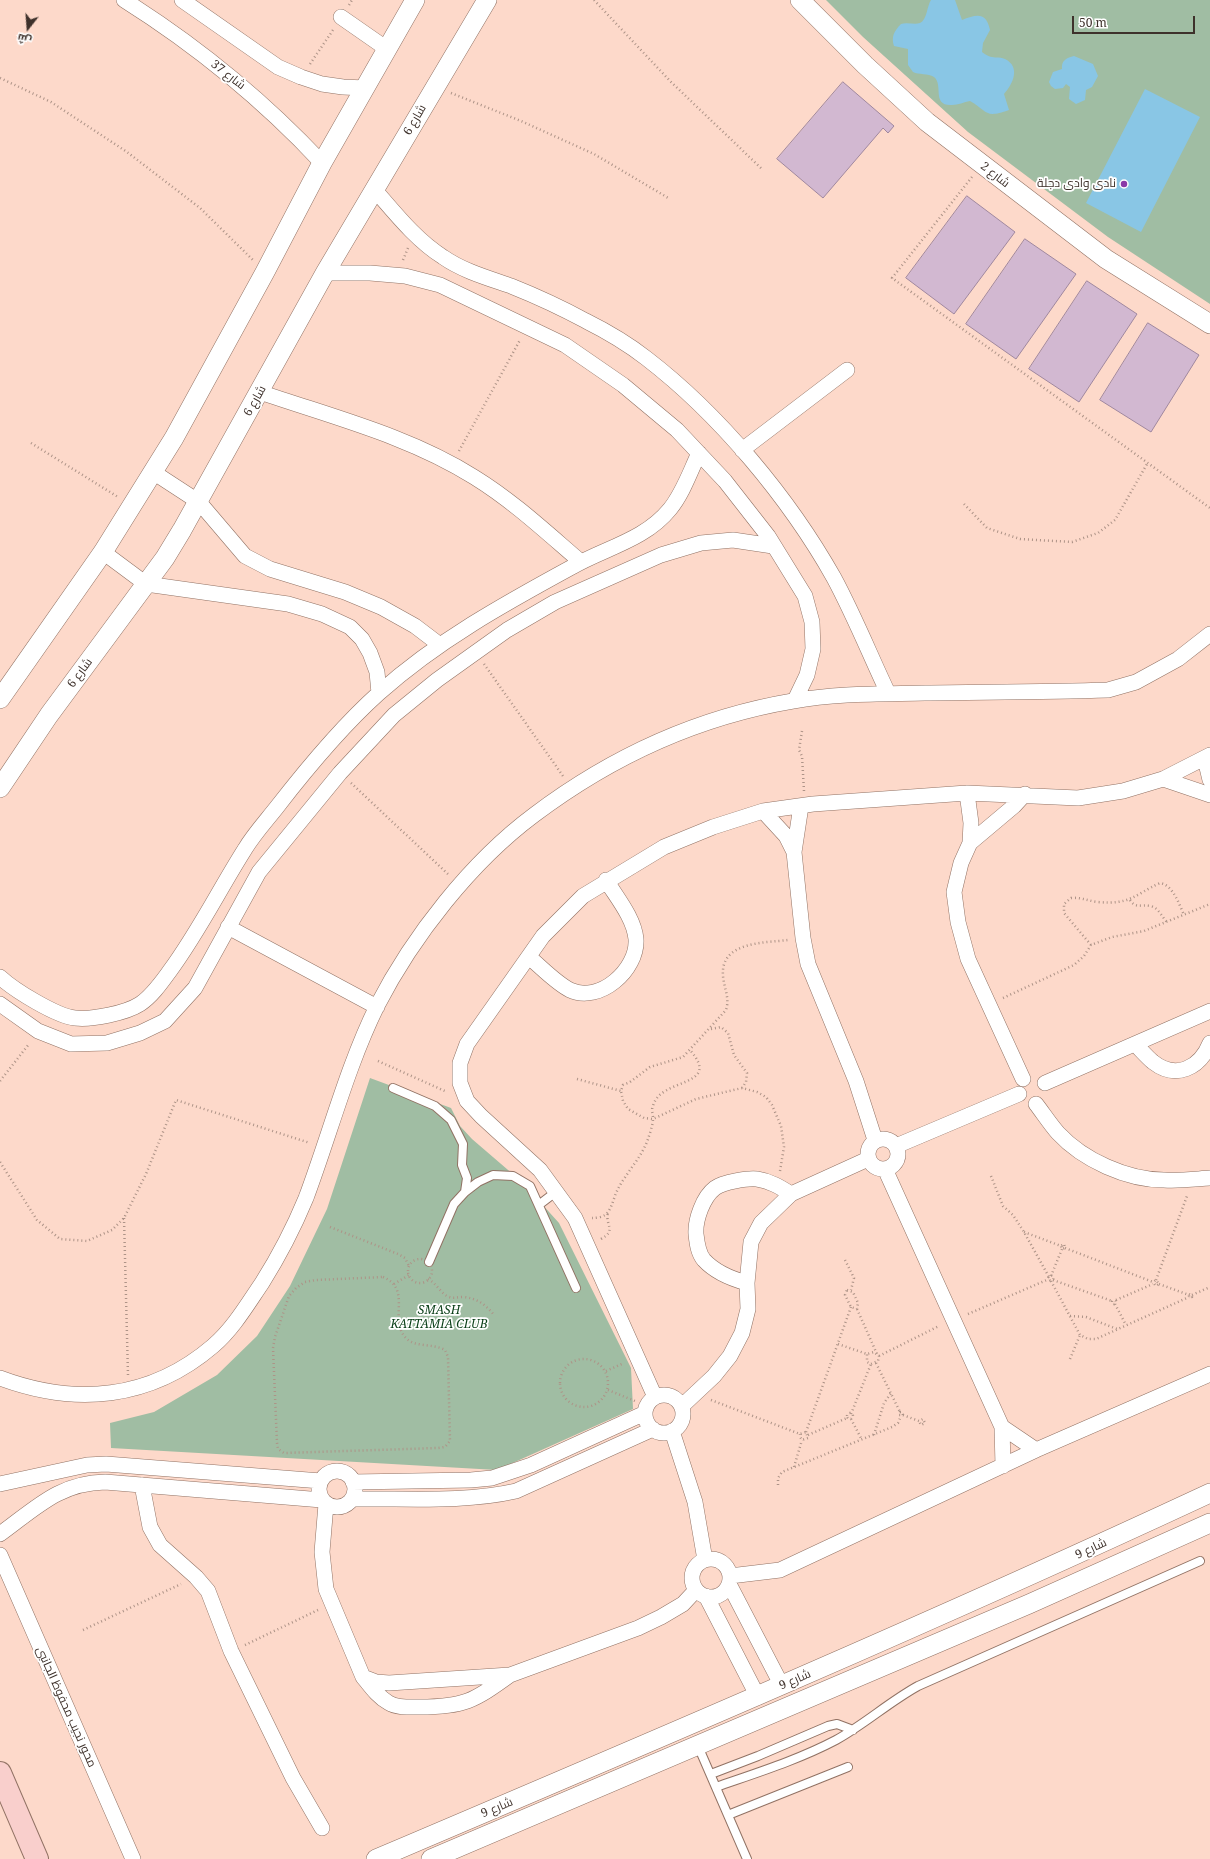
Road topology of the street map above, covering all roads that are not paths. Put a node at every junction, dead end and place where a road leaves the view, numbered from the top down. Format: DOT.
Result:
graph roads {
  1 [pos="124,0"];
  2 [pos="182,0"];
  3 [pos="415,0"];
  4 [pos="487,0"];
  5 [pos="800,0"];
  6 [pos="341,17"];
  7 [pos="387,49"];
  8 [pos="365,88"];
  9 [pos="322,164"];
  10 [pos="374,189"];
  11 [pos="325,273"];
  12 [pos="1210,324"];
  13 [pos="847,370"];
  14 [pos="260,392"];
  15 [pos="742,450"];
  16 [pos="699,453"];
  17 [pos="153,472"];
  18 [pos="199,502"];
  19 [pos="774,546"];
  20 [pos="103,552"];
  21 [pos="581,562"];
  22 [pos="146,584"];
  23 [pos="1210,634"];
  24 [pos="440,645"];
  25 [pos="379,693"];
  26 [pos="888,693"];
  27 [pos="0,699"];
  28 [pos="795,700"];
  29 [pos="1208,757"];
  30 [pos="1163,780"];
  31 [pos="1210,780"];
  32 [pos="0,788"];
  33 [pos="967,793"];
  34 [pos="1025,794"];
  35 [pos="1210,795"];
  36 [pos="803,806"];
  37 [pos="763,811"];
  38 [pos="970,843"];
  39 [pos="794,852"];
  40 [pos="606,880"];
  41 [pos="228,927"];
  42 [pos="529,957"];
  43 [pos="0,977"];
  44 [pos="0,1004"];
  45 [pos="377,1007"];
  46 [pos="1210,1011"];
  47 [pos="1210,1043"];
  48 [pos="1135,1044"];
  49 [pos="1024,1079"];
  50 [pos="1046,1083"];
  51 [pos="393,1088"];
  52 [pos="1019,1094"];
  53 [pos="1036,1104"];
  54 [pos="875,1140"];
  55 [pos="896,1146"];
  56 [pos="868,1159"];
  57 [pos="885,1169"];
  58 [pos="1210,1178"];
  59 [pos="557,1191"];
  60 [pos="465,1192"];
  61 [pos="791,1194"];
  62 [pos="540,1204"];
  63 [pos="429,1262"];
  64 [pos="747,1283"];
  65 [pos="576,1288"];
  66 [pos="1210,1374"];
  67 [pos="0,1378"];
  68 [pos="649,1405"];
  69 [pos="682,1406"];
  70 [pos="1002,1427"];
  71 [pos="653,1429"];
  72 [pos="672,1431"];
  73 [pos="1036,1450"];
  74 [pos="1003,1466"];
  75 [pos="320,1481"];
  76 [pos="353,1482"];
  77 [pos="0,1484"];
  78 [pos="142,1485"];
  79 [pos="1210,1493"];
  80 [pos="352,1499"];
  81 [pos="324,1502"];
  82 [pos="1210,1523"];
  83 [pos="0,1534"];
  84 [pos="0,1555"];
  85 [pos="705,1560"];
  86 [pos="1200,1561"];
  87 [pos="729,1580"];
  88 [pos="1020,1582"];
  89 [pos="701,1593"];
  90 [pos="1029,1604"];
  91 [pos="510,1675"];
  92 [pos="364,1677"];
  93 [pos="782,1686"];
  94 [pos="758,1697"];
  95 [pos="853,1730"];
  96 [pos="698,1746"];
  97 [pos="848,1768"];
  98 [pos="0,1773"];
  99 [pos="711,1774"];
  100 [pos="716,1787"];
  101 [pos="728,1815"];
  102 [pos="322,1828"];
  103 [pos="37,1859"];
  104 [pos="133,1859"];
  105 [pos="376,1859"];
  106 [pos="431,1859"];
  107 [pos="747,1859"];
  1 -- 9 [label="street, شارع 37"];
  2 -- 8 [label="street"];
  3 -- 7 [label="street"];
  4 -- 10 [label="street, شارع 6"];
  5 -- 12 [label="street, شارع 2"];
  6 -- 7 [label="street"];
  7 -- 8 [label="street"];
  8 -- 9 [label="street"];
  9 -- 17 [label="street"];
  10 -- 11 [label="street, شارع 6"];
  10 -- 15 [label="street"];
  11 -- 14 [label="street, شارع 6"];
  11 -- 16 [label="street"];
  13 -- 15 [label="street"];
  14 -- 18 [label="street, شارع 6"];
  14 -- 21 [label="street"];
  15 -- 26 [label="street"];
  16 -- 19 [label="street"];
  16 -- 21 [label="street"];
  17 -- 18 [label="street"];
  17 -- 20 [label="street"];
  18 -- 22 [label="street, شارع 6"];
  18 -- 24 [label="street"];
  19 -- 28 [label="street"];
  19 -- 41 [label="street"];
  20 -- 22 [label="street"];
  20 -- 27 [label="street"];
  21 -- 24 [label="street"];
  22 -- 25 [label="street"];
  22 -- 32 [label="street, شارع 6"];
  23 -- 26 [label="street"];
  24 -- 25 [label="street"];
  25 -- 43 [label="street"];
  26 -- 28 [label="street"];
  28 -- 45 [label="street"];
  29 -- 30 [label="street"];
  29 -- 31 [label="street"];
  30 -- 34 [label="street"];
  30 -- 35 [label="street"];
  33 -- 34 [label="street"];
  33 -- 36 [label="street"];
  33 -- 38 [label="street"];
  34 -- 38 [label="street"];
  36 -- 37 [label="street"];
  36 -- 39 [label="street"];
  37 -- 39 [label="street"];
  37 -- 40 [label="street"];
  38 -- 49 [label="street"];
  39 -- 54 [label="street"];
  40 -- 42 [label="street"];
  40 -- 42 [label="street"];
  41 -- 44 [label="street"];
  41 -- 45 [label="street"];
  42 -- 59 [label="street"];
  45 -- 67 [label="street"];
  46 -- 48 [label="street"];
  47 -- 48 [label="street"];
  48 -- 50 [label="street"];
  49 -- 50 [label="street"];
  49 -- 52 [label="street"];
  50 -- 53 [label="street"];
  51 -- 60 [label="lane"];
  52 -- 53 [label="street"];
  52 -- 55 [label="street"];
  53 -- 58 [label="street"];
  54 -- 55 [label="street"];
  54 -- 56 [label="street"];
  55 -- 57 [label="street"];
  56 -- 57 [label="street"];
  56 -- 61 [label="street"];
  57 -- 70 [label="street"];
  59 -- 62 [label="lane"];
  59 -- 68 [label="street"];
  60 -- 62 [label="lane"];
  60 -- 63 [label="lane"];
  61 -- 64 [label="street"];
  61 -- 64 [label="street"];
  62 -- 65 [label="lane"];
  64 -- 69 [label="street"];
  66 -- 73 [label="street"];
  68 -- 69 [label="street"];
  68 -- 71 [label="street"];
  68 -- 76 [label="street"];
  69 -- 72 [label="street"];
  70 -- 73 [label="street"];
  70 -- 74 [label="street"];
  71 -- 72 [label="street"];
  71 -- 80 [label="street"];
  72 -- 85 [label="street"];
  73 -- 74 [label="street"];
  74 -- 87 [label="street"];
  75 -- 76 [label="street"];
  75 -- 77 [label="street"];
  75 -- 81 [label="street"];
  76 -- 80 [label="street"];
  78 -- 81 [label="street"];
  78 -- 83 [label="street"];
  78 -- 102 [label="street"];
  79 -- 88 [label="street, شارع 9"];
  80 -- 81 [label="street"];
  81 -- 92 [label="street"];
  82 -- 90 [label="street, شارع 9"];
  84 -- 104 [label="street, محور نجيب محفوظ الجانبى"];
  85 -- 87 [label="street"];
  85 -- 89 [label="street"];
  86 -- 95 [label="lane"];
  87 -- 89 [label="street"];
  87 -- 93 [label="street"];
  88 -- 90 [label="street"];
  88 -- 93 [label="street, شارع 9"];
  89 -- 91 [label="street"];
  89 -- 94 [label="street"];
  90 -- 96 [label="street, شارع 9"];
  91 -- 92 [label="street"];
  91 -- 92 [label="street"];
  93 -- 94 [label="street, شارع 9"];
  94 -- 105 [label="street, شارع 9"];
  95 -- 99 [label="lane"];
  95 -- 100 [label="lane"];
  96 -- 99 [label="lane"];
  96 -- 106 [label="street, شارع 9"];
  97 -- 101 [label="lane"];
  98 -- 103 [label="main road"];
  99 -- 100 [label="lane"];
  100 -- 101 [label="lane"];
  101 -- 107 [label="lane"];
}
